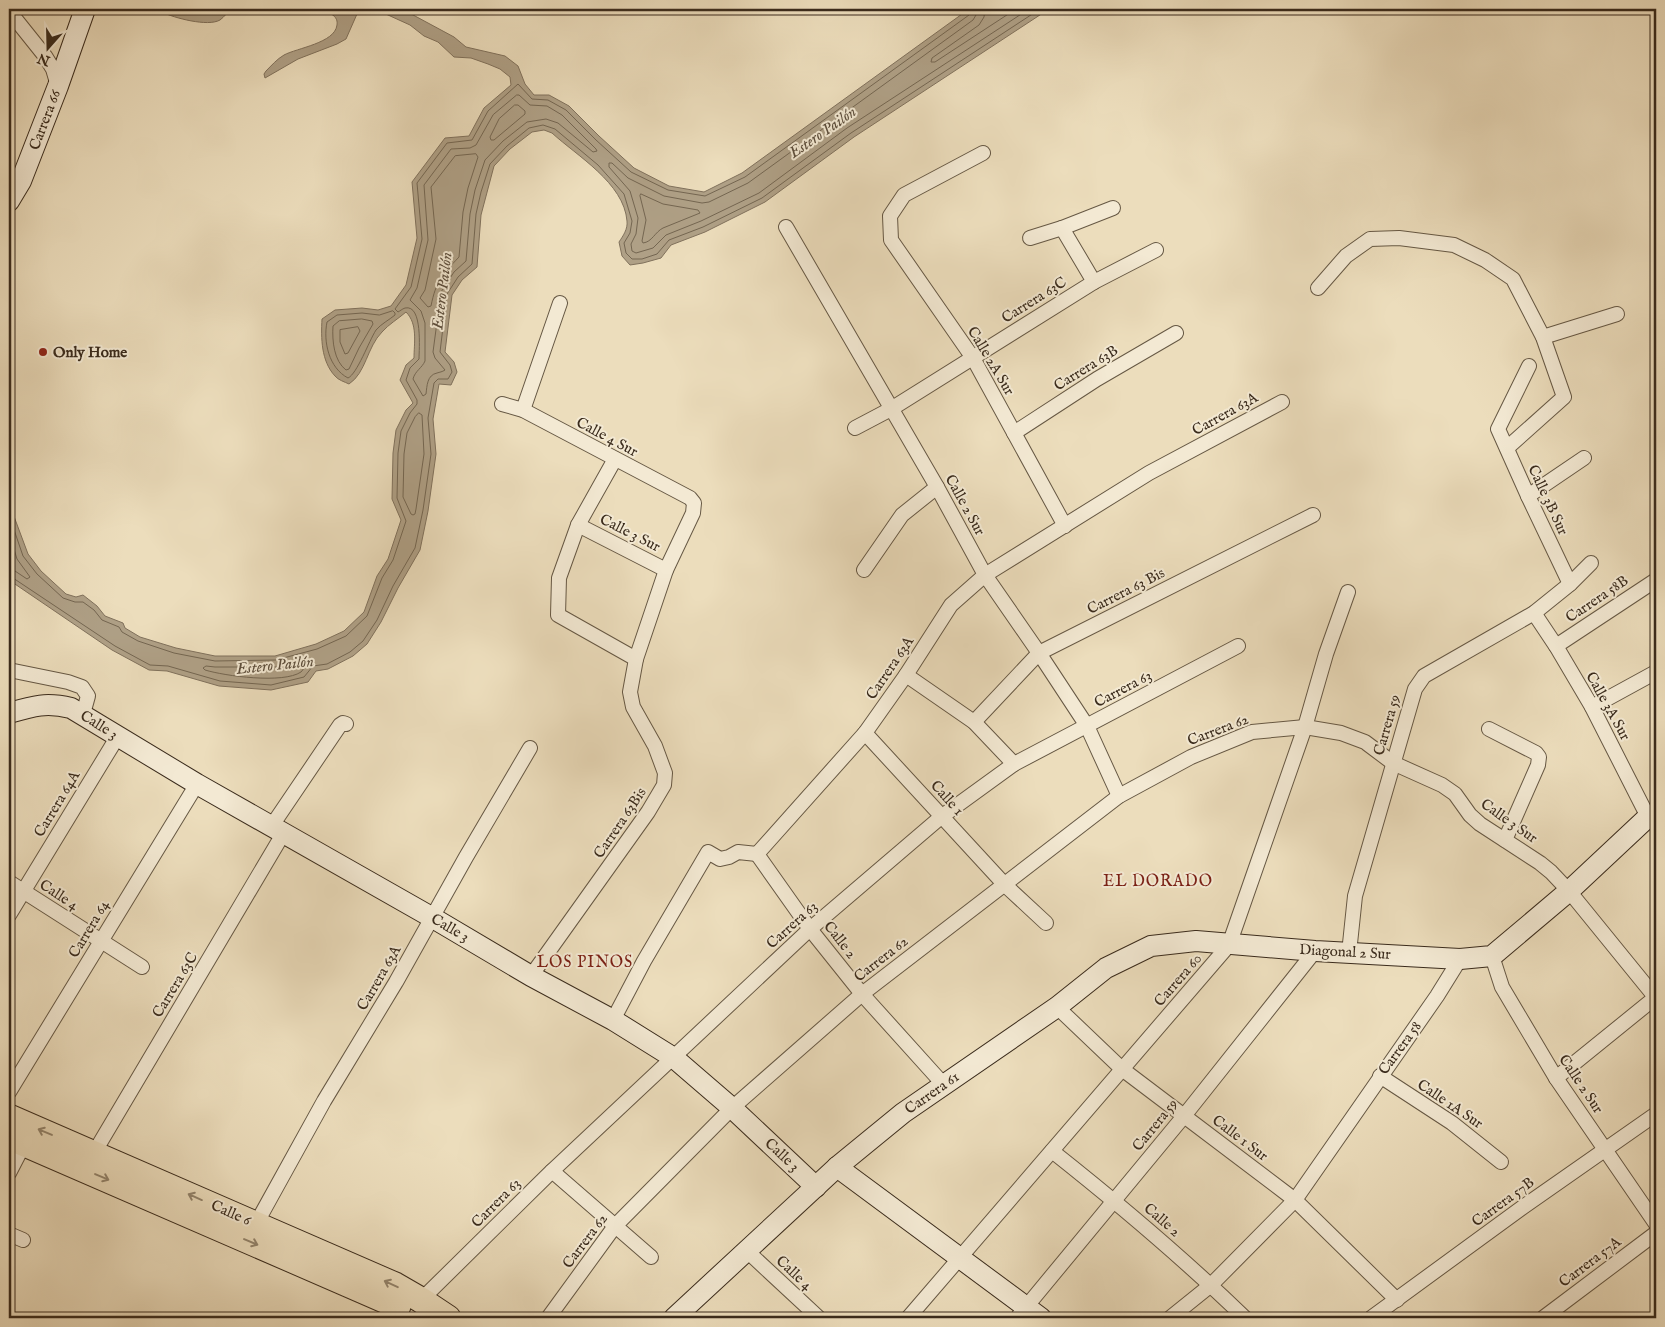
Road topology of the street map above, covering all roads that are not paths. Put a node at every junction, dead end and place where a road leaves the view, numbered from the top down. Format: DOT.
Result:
graph roads {
  1 [pos="85,9"];
  2 [pos="9,11"];
  3 [pos="58,86"];
  4 [pos="983,153"];
  5 [pos="9,201"];
  6 [pos="1113,208"];
  7 [pos="786,227"];
  8 [pos="1062,228"];
  9 [pos="1030,238"];
  10 [pos="1156,250"];
  11 [pos="1094,282"];
  12 [pos="1318,288"];
  13 [pos="560,303"];
  14 [pos="1617,314"];
  15 [pos="1176,333"];
  16 [pos="1543,337"];
  17 [pos="973,358"];
  18 [pos="1529,366"];
  19 [pos="1282,402"];
  20 [pos="502,404"];
  21 [pos="890,409"];
  22 [pos="523,410"];
  23 [pos="855,428"];
  24 [pos="1014,433"];
  25 [pos="1506,448"];
  26 [pos="1584,458"];
  27 [pos="614,459"];
  28 [pos="937,487"];
  29 [pos="1528,496"];
  30 [pos="694,503"];
  31 [pos="1313,515"];
  32 [pos="578,525"];
  33 [pos="1065,526"];
  34 [pos="1591,563"];
  35 [pos="666,570"];
  36 [pos="864,570"];
  37 [pos="985,575"];
  38 [pos="1656,580"];
  39 [pos="1570,584"];
  40 [pos="1348,592"];
  41 [pos="1534,613"];
  42 [pos="1238,646"];
  43 [pos="1556,646"];
  44 [pos="1039,653"];
  45 [pos="636,659"];
  46 [pos="9,670"];
  47 [pos="1656,672"];
  48 [pos="906,675"];
  49 [pos="1592,707"];
  50 [pos="9,713"];
  51 [pos="83,714"];
  52 [pos="974,722"];
  53 [pos="346,724"];
  54 [pos="1087,726"];
  55 [pos="1304,727"];
  56 [pos="1489,729"];
  57 [pos="865,733"];
  58 [pos="118,736"];
  59 [pos="530,748"];
  60 [pos="1393,763"];
  61 [pos="1014,764"];
  62 [pos="197,784"];
  63 [pos="1119,796"];
  64 [pos="941,817"];
  65 [pos="1652,817"];
  66 [pos="278,830"];
  67 [pos="1506,840"];
  68 [pos="757,854"];
  69 [pos="9,882"];
  70 [pos="1005,885"];
  71 [pos="1569,890"];
  72 [pos="23,891"];
  73 [pos="9,915"];
  74 [pos="433,918"];
  75 [pos="1046,923"];
  76 [pos="810,929"];
  77 [pos="101,941"];
  78 [pos="1230,945"];
  79 [pos="1315,951"];
  80 [pos="1350,953"];
  81 [pos="1492,956"];
  82 [pos="1460,959"];
  83 [pos="142,967"];
  84 [pos="531,976"];
  85 [pos="862,994"];
  86 [pos="1656,997"];
  87 [pos="1056,1008"];
  88 [pos="613,1020"];
  89 [pos="674,1058"];
  90 [pos="1122,1069"];
  91 [pos="1380,1076"];
  92 [pos="1556,1078"];
  93 [pos="944,1085"];
  94 [pos="9,1092"];
  95 [pos="732,1108"];
  96 [pos="1656,1114"];
  97 [pos="1184,1116"];
  98 [pos="9,1117"];
  99 [pos="16,1140"];
  100 [pos="1606,1150"];
  101 [pos="1052,1151"];
  102 [pos="94,1153"];
  103 [pos="1501,1162"];
  104 [pos="837,1167"];
  105 [pos="552,1171"];
  106 [pos="9,1173"];
  107 [pos="816,1187"];
  108 [pos="1115,1200"];
  109 [pos="1295,1200"];
  110 [pos="256,1224"];
  111 [pos="1656,1224"];
  112 [pos="615,1226"];
  113 [pos="1656,1233"];
  114 [pos="9,1234"];
  115 [pos="23,1240"];
  116 [pos="747,1251"];
  117 [pos="651,1257"];
  118 [pos="960,1258"];
  119 [pos="1211,1285"];
  120 [pos="1397,1300"];
  121 [pos="420,1309"];
  122 [pos="1028,1315"];
  123 [pos="448,1318"];
  124 [pos="548,1318"];
  125 [pos="674,1318"];
  126 [pos="818,1318"];
  127 [pos="908,1318"];
  128 [pos="1170,1318"];
  129 [pos="1245,1318"];
  130 [pos="1371,1318"];
  131 [pos="1543,1318"];
  1 -- 3 [label="main road, Carrera 66"];
  2 -- 3 [label="street"];
  3 -- 5 [label="main road, Carrera 66"];
  4 -- 17 [label="street, Calle 2A Sur"];
  6 -- 8 [label="street"];
  7 -- 21 [label="street, Calle 2 Sur"];
  8 -- 9 [label="street"];
  8 -- 11 [label="street"];
  10 -- 11 [label="street, Carrera 63C"];
  11 -- 17 [label="street, Carrera 63C"];
  12 -- 16 [label="street"];
  13 -- 22 [label="street"];
  14 -- 16 [label="street"];
  15 -- 24 [label="street, Carrera 63B"];
  16 -- 25 [label="street"];
  17 -- 21 [label="street, Carrera 63C"];
  17 -- 24 [label="street, Calle 2A Sur"];
  18 -- 25 [label="street, Calle 3B Sur"];
  19 -- 33 [label="street, Carrera 63A"];
  20 -- 22 [label="street, Calle 4 Sur"];
  21 -- 23 [label="street, Carrera 63C"];
  21 -- 28 [label="street, Calle 2 Sur"];
  22 -- 27 [label="street, Calle 4 Sur"];
  24 -- 33 [label="street, Calle 2A Sur"];
  25 -- 29 [label="street, Calle 3B Sur"];
  26 -- 29 [label="street"];
  27 -- 30 [label="street, Calle 4 Sur"];
  27 -- 32 [label="street"];
  28 -- 36 [label="street"];
  28 -- 37 [label="street, Calle 2 Sur"];
  29 -- 39 [label="street, Calle 3B Sur"];
  30 -- 35 [label="street, Carrera 63Bis"];
  31 -- 44 [label="street, Carrera 63 Bis"];
  32 -- 35 [label="street, Calle 3 Sur"];
  32 -- 45 [label="street"];
  33 -- 37 [label="street, Carrera 63A"];
  34 -- 39 [label="street, Carrera 59"];
  35 -- 45 [label="street, Carrera 63Bis"];
  37 -- 44 [label="street, Calle 2 Sur"];
  37 -- 48 [label="street, Carrera 63A"];
  38 -- 43 [label="street, Carrera 58B"];
  39 -- 41 [label="street, Carrera 59"];
  40 -- 55 [label="street, Carrera 60"];
  41 -- 43 [label="street, Calle 3A Sur"];
  41 -- 60 [label="street, Carrera 59"];
  42 -- 54 [label="street, Carrera 63"];
  43 -- 49 [label="street, Calle 3A Sur"];
  44 -- 52 [label="street, Carrera 63 Bis"];
  44 -- 54 [label="street, Calle 2 Sur"];
  45 -- 84 [label="street, Carrera 63Bis"];
  46 -- 51 [label="street"];
  47 -- 49 [label="street"];
  48 -- 52 [label="street"];
  48 -- 57 [label="street, Carrera 63A"];
  49 -- 65 [label="street, Calle 3A Sur"];
  50 -- 51 [label="main road, Calle 3"];
  51 -- 58 [label="main road, Calle 3"];
  52 -- 61 [label="street"];
  53 -- 66 [label="street"];
  54 -- 61 [label="street, Carrera 63"];
  54 -- 63 [label="street, Calle 2 Sur"];
  55 -- 60 [label="street, Calle 3 Sur"];
  55 -- 63 [label="street, Carrera 62"];
  55 -- 78 [label="street, Carrera 60"];
  56 -- 67 [label="street"];
  57 -- 64 [label="street, Calle 1"];
  57 -- 68 [label="street, Carrera 63A"];
  58 -- 62 [label="main road, Calle 3"];
  58 -- 72 [label="street, Carrera 64A"];
  59 -- 74 [label="street, Carrera 63A"];
  60 -- 67 [label="street, Calle 3 Sur"];
  60 -- 80 [label="street, Carrera 59"];
  61 -- 64 [label="street, Carrera 63"];
  62 -- 66 [label="main road, Calle 3"];
  62 -- 77 [label="street, Carrera 64"];
  63 -- 70 [label="street, Carrera 62"];
  64 -- 70 [label="street, Calle 1"];
  64 -- 76 [label="street, Carrera 63"];
  65 -- 71 [label="main road"];
  66 -- 74 [label="main road, Calle 3"];
  66 -- 102 [label="street, Carrera 63C"];
  67 -- 71 [label="street, Calle 3 Sur"];
  68 -- 76 [label="street, Calle 2"];
  68 -- 88 [label="street"];
  69 -- 72 [label="street, Calle 4"];
  70 -- 75 [label="street"];
  70 -- 85 [label="street, Carrera 62"];
  71 -- 81 [label="main road"];
  71 -- 86 [label="street, Calle 3 Sur"];
  72 -- 73 [label="street, Carrera 64A"];
  72 -- 77 [label="street, Calle 4"];
  74 -- 84 [label="main road, Calle 3"];
  74 -- 110 [label="street, Carrera 63A"];
  76 -- 85 [label="street, Calle 2"];
  76 -- 89 [label="street, Carrera 63"];
  77 -- 83 [label="street, Calle 4"];
  77 -- 94 [label="street, Carrera 64"];
  78 -- 79 [label="main road, Diagonal 2 Sur"];
  78 -- 87 [label="main road, Carrera 61"];
  78 -- 90 [label="street, Carrera 60"];
  79 -- 80 [label="main road, Diagonal 2 Sur"];
  79 -- 97 [label="street, Carrera 59"];
  80 -- 82 [label="main road, Diagonal 2 Sur"];
  81 -- 82 [label="main road"];
  81 -- 92 [label="street, Calle 2 Sur"];
  82 -- 91 [label="street, Carrera 58"];
  84 -- 88 [label="main road, Calle 3"];
  85 -- 93 [label="street, Calle 2"];
  85 -- 95 [label="street, Carrera 62"];
  86 -- 92 [label="street"];
  87 -- 90 [label="street, Calle 1 Sur"];
  87 -- 93 [label="main road, Carrera 61"];
  88 -- 89 [label="main road, Calle 3"];
  89 -- 95 [label="main road, Calle 3"];
  89 -- 105 [label="street, Carrera 63"];
  90 -- 97 [label="street, Calle 1 Sur"];
  90 -- 101 [label="street, Carrera 60"];
  91 -- 103 [label="street, Calle 1A Sur"];
  91 -- 109 [label="street, Carrera 58"];
  92 -- 100 [label="street, Calle 2 Sur"];
  93 -- 104 [label="main road, Carrera 61"];
  95 -- 107 [label="main road, Calle 3"];
  95 -- 112 [label="street, Carrera 62"];
  96 -- 100 [label="street, Carrera 57B"];
  97 -- 108 [label="street, Carrera 59"];
  97 -- 109 [label="street, Calle 1 Sur"];
  102 -- 98 [label="highway, Calle 6, one-way"];
  99 -- 106 [label="street"];
  99 -- 121 [label="highway, Calle 6, one-way"];
  100 -- 111 [label="street, Calle 2 Sur"];
  100 -- 120 [label="street, Carrera 57B"];
  101 -- 108 [label="street, Calle 2"];
  101 -- 118 [label="street, Carrera 60"];
  110 -- 102 [label="highway, Calle 6, one-way"];
  104 -- 107 [label="main road, Carrera 61"];
  104 -- 118 [label="main road"];
  105 -- 112 [label="street"];
  105 -- 121 [label="street, Carrera 63"];
  107 -- 116 [label="main road, Carrera 61"];
  108 -- 119 [label="street, Calle 2"];
  108 -- 122 [label="street, Carrera 59"];
  109 -- 119 [label="street, Carrera 58"];
  109 -- 120 [label="street, Calle 1 Sur"];
  121 -- 110 [label="highway, Calle 6, one-way"];
  112 -- 117 [label="street"];
  112 -- 124 [label="street, Carrera 62"];
  113 -- 131 [label="street, Carrera 57A"];
  114 -- 115 [label="street"];
  116 -- 125 [label="main road, Carrera 61"];
  116 -- 126 [label="street, Calle 4"];
  118 -- 122 [label="main road"];
  118 -- 127 [label="street, Carrera 60"];
  119 -- 128 [label="street, Carrera 58"];
  119 -- 129 [label="street, Calle 2"];
  120 -- 130 [label="street, Carrera 57B"];
  121 -- 123 [label="highway, Calle 6"];
}
